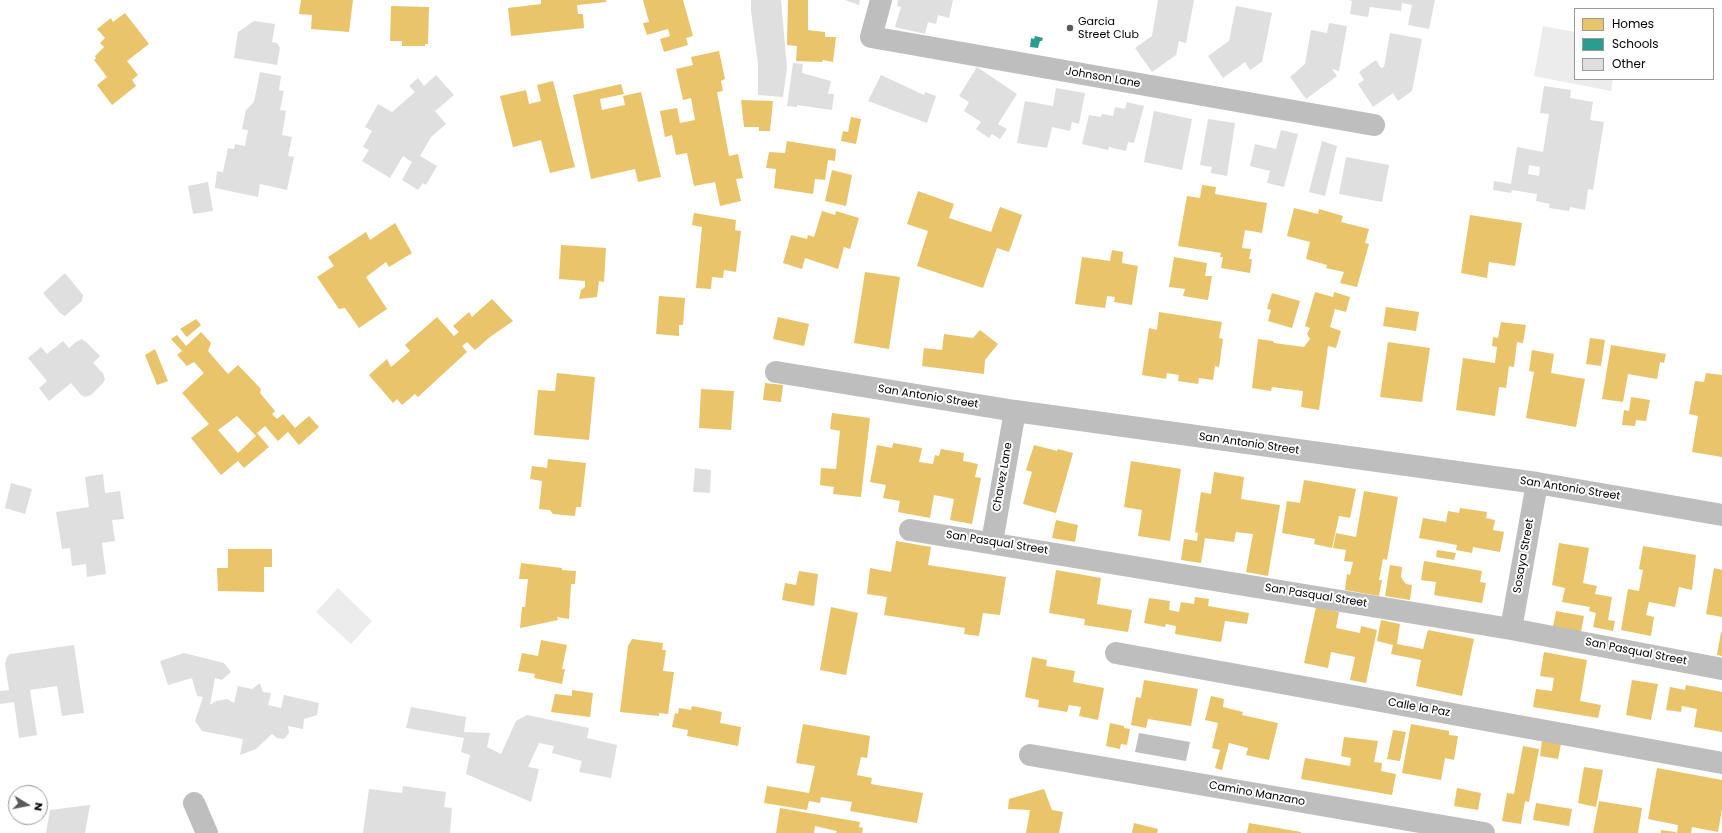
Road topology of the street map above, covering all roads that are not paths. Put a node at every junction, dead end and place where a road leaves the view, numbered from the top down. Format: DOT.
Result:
graph roads {
  1 [pos="881,0"];
  2 [pos="1374,125"];
  3 [pos="776,372"];
  4 [pos="1015,411"];
  5 [pos="1537,483"];
  6 [pos="1722,515"];
  7 [pos="910,530"];
  8 [pos="992,542"];
  9 [pos="1511,628"];
  10 [pos="1116,652"];
  11 [pos="1722,669"];
  12 [pos="1030,755"];
  13 [pos="1722,764"];
  14 [pos="194,803"];
  15 [pos="207,833"];
  16 [pos="1484,833"];
  1 -- 2 [label="street, Johnson Lane"];
  3 -- 4 [label="street, San Antonio Street"];
  4 -- 5 [label="street, San Antonio Street"];
  4 -- 8 [label="street, Chavez Lane"];
  5 -- 6 [label="street, San Antonio Street"];
  5 -- 9 [label="street, Sosaya Street"];
  7 -- 8 [label="street, San Pasqual Street"];
  8 -- 9 [label="street, San Pasqual Street"];
  9 -- 11 [label="street, San Pasqual Street"];
  10 -- 13 [label="street, Calle la Paz"];
  12 -- 16 [label="street, Camino Manzano"];
  14 -- 15 [label="street"];
}
